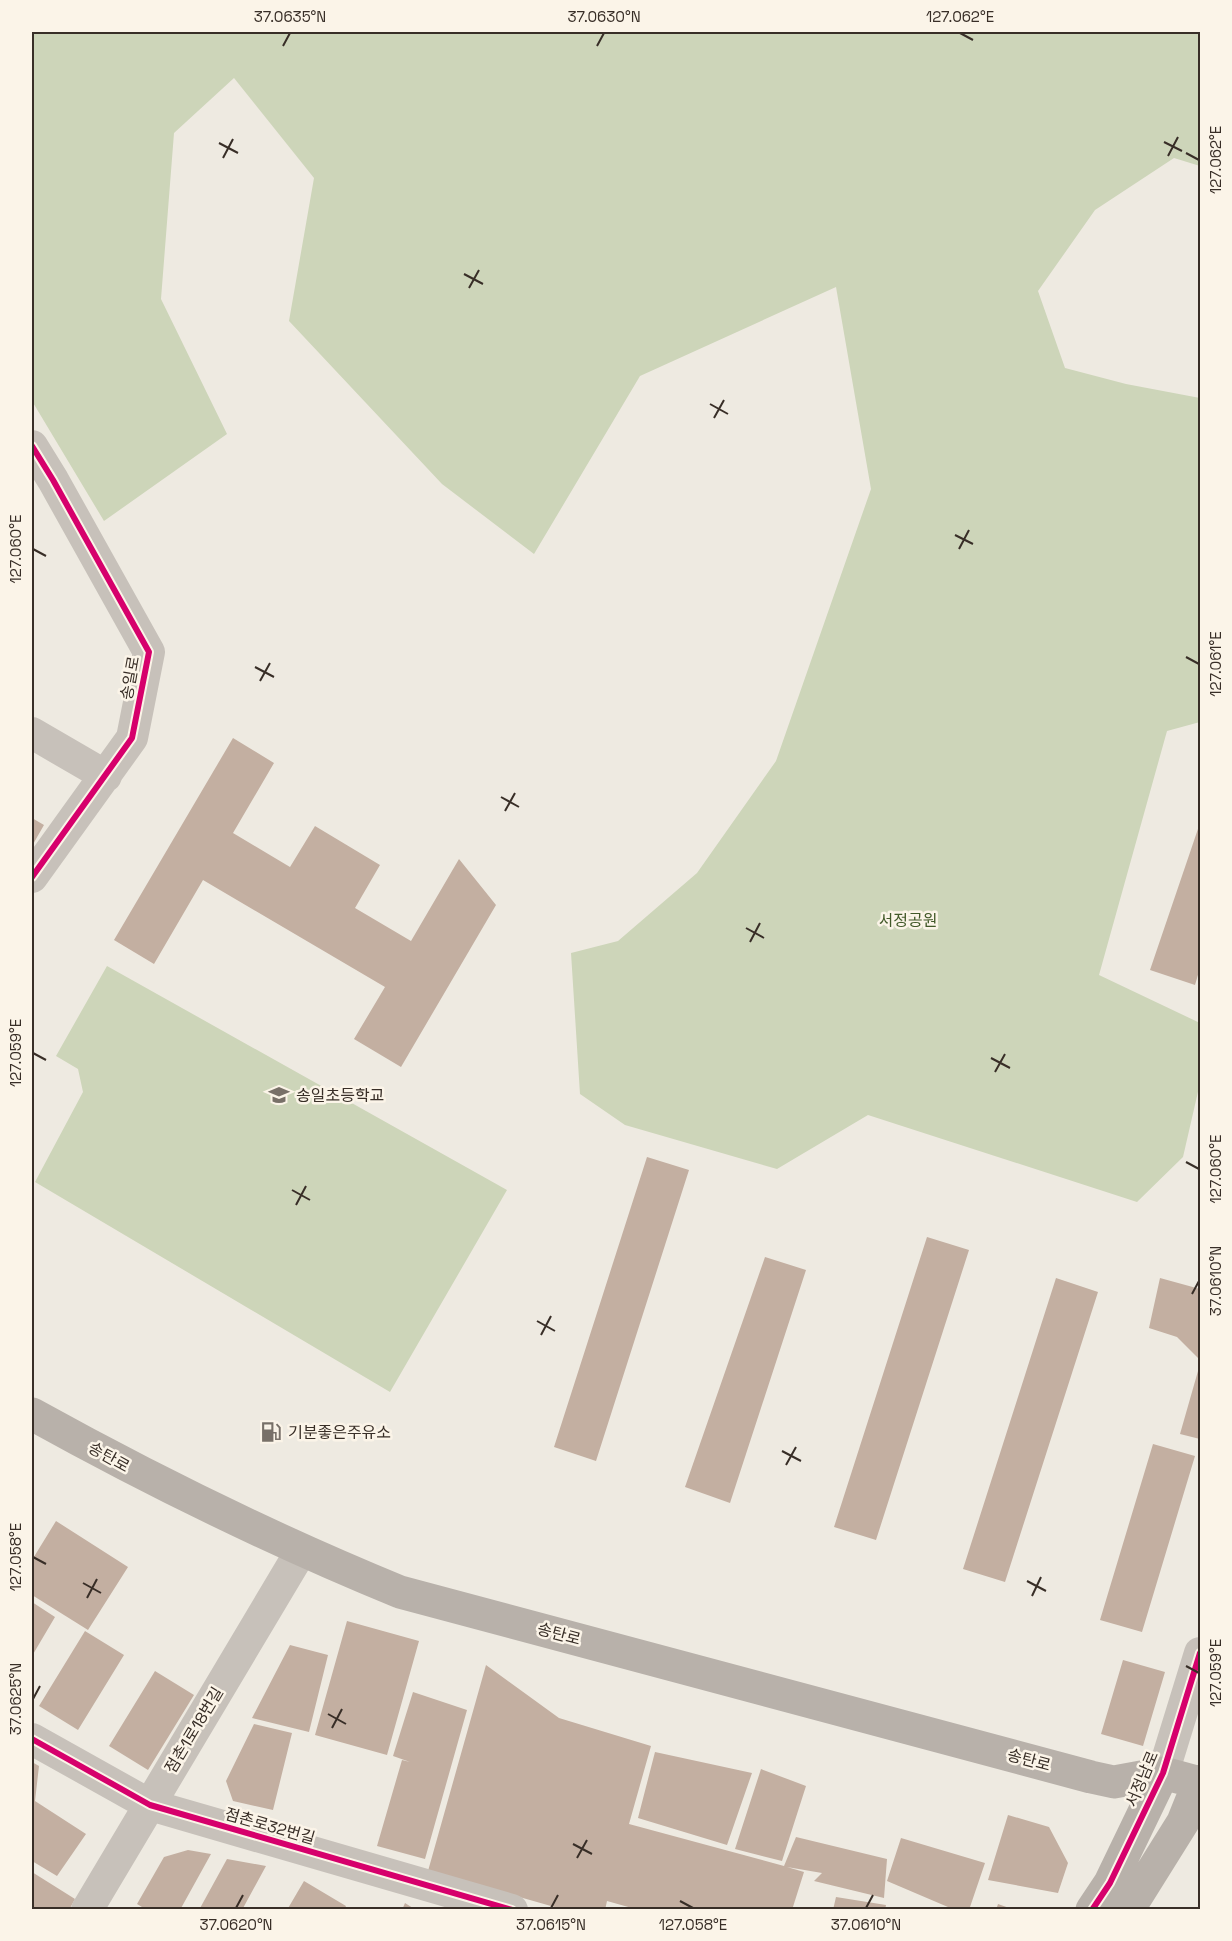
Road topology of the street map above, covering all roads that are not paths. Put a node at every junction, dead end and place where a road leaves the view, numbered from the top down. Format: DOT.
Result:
graph roads {
  1 [pos="32,446"];
  2 [pos="42,483"];
  3 [pos="32,733"];
  4 [pos="106,776"];
  5 [pos="32,877"];
  6 [pos="32,1414"];
  7 [pos="301,1551"];
  8 [pos="1200,1653"];
  9 [pos="32,1739"];
  10 [pos="1162,1773"];
  11 [pos="1114,1782"];
  12 [pos="1200,1782"];
  13 [pos="150,1805"];
  14 [pos="1146,1807"];
  15 [pos="1192,1824"];
  16 [pos="87,1910"];
  17 [pos="512,1910"];
  18 [pos="1092,1910"];
  19 [pos="1128,1910"];
  1 -- 2 [label="street, 송일로"];
  2 -- 4 [label="street, 송일로"];
  3 -- 4 [label="street"];
  4 -- 5 [label="street, 송일로"];
  6 -- 7 [label="main road, 송탄로"];
  7 -- 11 [label="main road, 송탄로"];
  7 -- 13 [label="street, 점촌1로18번길"];
  8 -- 10 [label="street, 서정남로"];
  9 -- 13 [label="street, 점촌로32번길"];
  10 -- 11 [label="main road, 송탄로"];
  10 -- 12 [label="main road"];
  10 -- 14 [label="main road, 서정남로"];
  11 -- 14 [label="main road, 송탄로"];
  12 -- 15 [label="main road"];
  13 -- 16 [label="street, 점촌1로18번길"];
  13 -- 17 [label="street, 점촌로32번길"];
  14 -- 15 [label="main road, 송탄로"];
  14 -- 18 [label="main road, 서정남로"];
  15 -- 19 [label="main road"];
}
